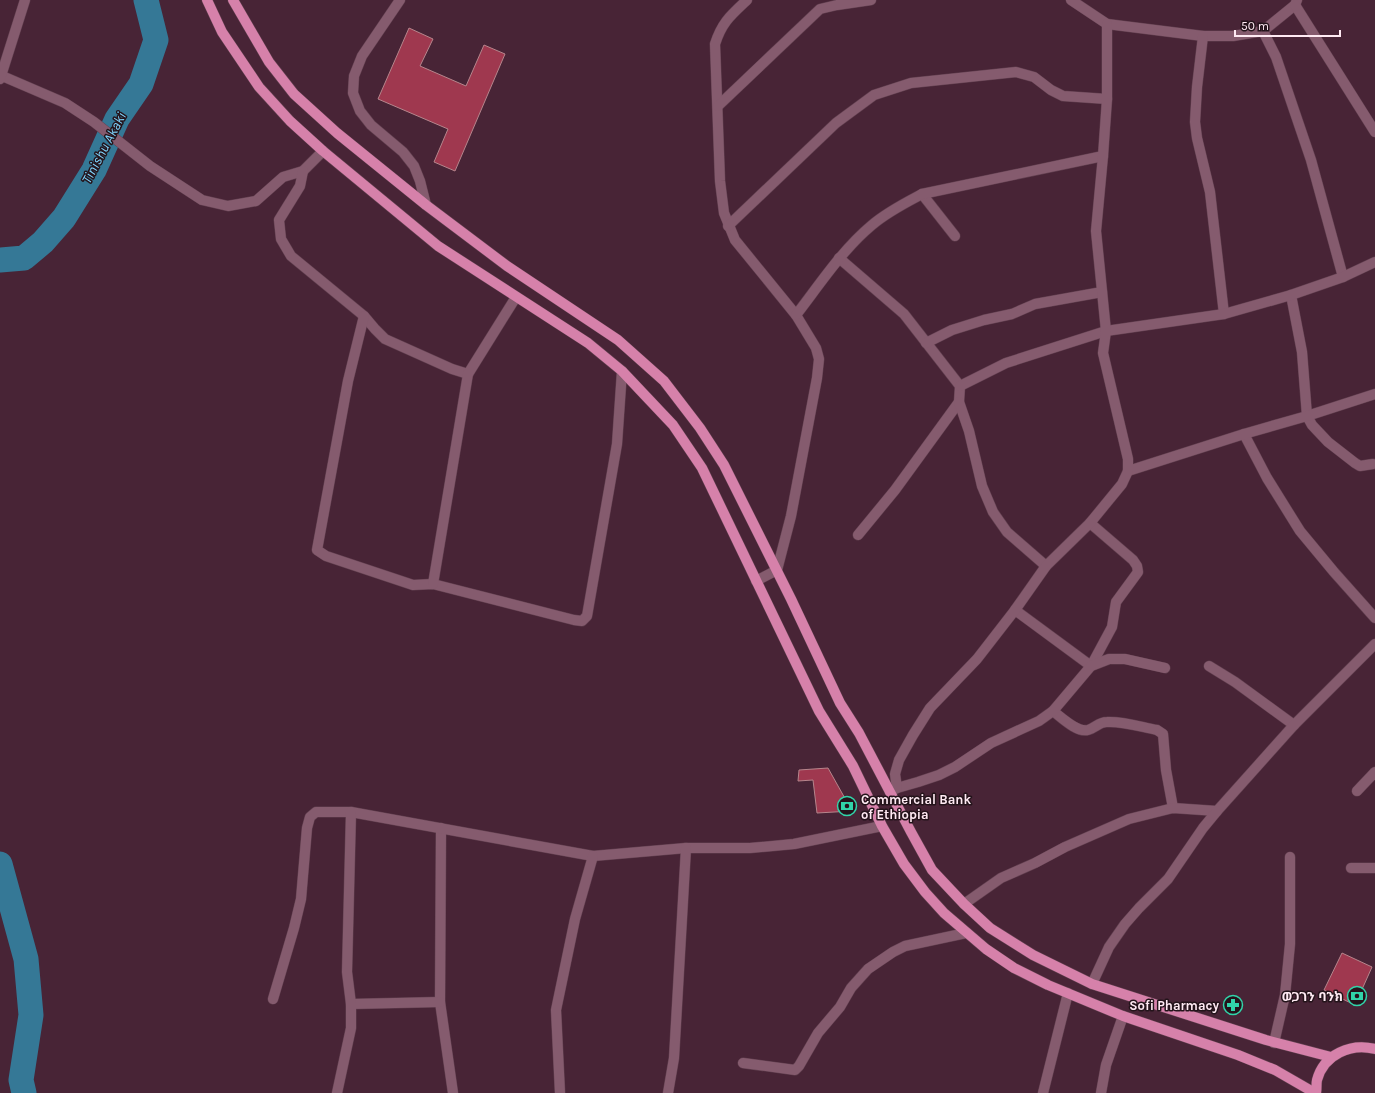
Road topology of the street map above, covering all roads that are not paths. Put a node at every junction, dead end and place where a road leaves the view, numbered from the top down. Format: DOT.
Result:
graph roads {
  1 [pos="25,0"];
  2 [pos="207,0"];
  3 [pos="233,0"];
  4 [pos="400,0"];
  5 [pos="747,0"];
  6 [pos="871,0"];
  7 [pos="1071,0"];
  8 [pos="1296,2"];
  9 [pos="1107,24"];
  10 [pos="1263,31"];
  11 [pos="1203,36"];
  12 [pos="0,76"];
  13 [pos="1107,99"];
  14 [pos="718,106"];
  15 [pos="1375,132"];
  16 [pos="323,151"];
  17 [pos="1103,156"];
  18 [pos="303,171"];
  19 [pos="922,194"];
  20 [pos="426,205"];
  21 [pos="728,226"];
  22 [pos="956,236"];
  23 [pos="839,258"];
  24 [pos="1375,262"];
  25 [pos="1343,277"];
  26 [pos="1102,292"];
  27 [pos="1291,296"];
  28 [pos="516,297"];
  29 [pos="1224,314"];
  30 [pos="796,315"];
  31 [pos="364,316"];
  32 [pos="1106,331"];
  33 [pos="926,343"];
  34 [pos="622,370"];
  35 [pos="468,374"];
  36 [pos="960,386"];
  37 [pos="1375,394"];
  38 [pos="959,402"];
  39 [pos="1307,416"];
  40 [pos="1244,434"];
  41 [pos="1373,464"];
  42 [pos="1128,471"];
  43 [pos="1090,523"];
  44 [pos="858,535"];
  45 [pos="1046,566"];
  46 [pos="777,570"];
  47 [pos="756,580"];
  48 [pos="433,584"];
  49 [pos="1015,610"];
  50 [pos="1375,618"];
  51 [pos="1375,644"];
  52 [pos="1092,666"];
  53 [pos="1209,666"];
  54 [pos="1165,668"];
  55 [pos="1053,711"];
  56 [pos="1294,726"];
  57 [pos="1375,772"];
  58 [pos="893,790"];
  59 [pos="1357,791"];
  60 [pos="1173,808"];
  61 [pos="1217,811"];
  62 [pos="351,812"];
  63 [pos="882,826"];
  64 [pos="441,828"];
  65 [pos="686,848"];
  66 [pos="593,856"];
  67 [pos="1290,857"];
  68 [pos="1350,868"];
  69 [pos="1375,868"];
  70 [pos="964,904"];
  71 [pos="966,933"];
  72 [pos="1092,984"];
  73 [pos="1068,993"];
  74 [pos="273,999"];
  75 [pos="440,1002"];
  76 [pos="351,1004"];
  77 [pos="1123,1016"];
  78 [pos="1274,1043"];
  79 [pos="1375,1048"];
  80 [pos="1332,1057"];
  81 [pos="743,1063"];
  82 [pos="337,1093"];
  83 [pos="453,1093"];
  84 [pos="560,1093"];
  85 [pos="668,1093"];
  86 [pos="1043,1093"];
  87 [pos="1100,1093"];
  88 [pos="1316,1093"];
  1 -- 12 [label="street"];
  2 -- 16 [label="main road"];
  3 -- 20 [label="main road"];
  4 -- 20 [label="street"];
  5 -- 14 [label="street"];
  6 -- 14 [label="street"];
  7 -- 9 [label="street"];
  8 -- 10 [label="street"];
  8 -- 15 [label="street"];
  9 -- 11 [label="street"];
  9 -- 13 [label="street"];
  10 -- 11 [label="street"];
  10 -- 25 [label="street"];
  11 -- 29 [label="street"];
  12 -- 18 [label="street"];
  13 -- 17 [label="street"];
  13 -- 21 [label="street"];
  14 -- 21 [label="street"];
  16 -- 18 [label="street"];
  16 -- 28 [label="main road"];
  17 -- 19 [label="street"];
  17 -- 26 [label="street"];
  18 -- 31 [label="street"];
  19 -- 22 [label="street"];
  19 -- 23 [label="street"];
  20 -- 46 [label="main road"];
  21 -- 30 [label="street"];
  23 -- 30 [label="street"];
  23 -- 33 [label="street"];
  24 -- 25 [label="street"];
  25 -- 27 [label="street"];
  26 -- 32 [label="street"];
  26 -- 33 [label="street"];
  27 -- 29 [label="street"];
  27 -- 39 [label="street"];
  28 -- 34 [label="main road"];
  28 -- 35 [label="street"];
  29 -- 32 [label="street"];
  30 -- 46 [label="street"];
  31 -- 35 [label="street"];
  31 -- 48 [label="street"];
  32 -- 36 [label="street"];
  32 -- 42 [label="street"];
  33 -- 36 [label="street"];
  34 -- 47 [label="main road"];
  34 -- 48 [label="street"];
  35 -- 48 [label="street"];
  36 -- 38 [label="street"];
  37 -- 39 [label="street"];
  38 -- 44 [label="street"];
  38 -- 45 [label="street"];
  39 -- 40 [label="street"];
  39 -- 41 [label="street"];
  40 -- 42 [label="street"];
  40 -- 50 [label="street"];
  42 -- 43 [label="street"];
  43 -- 45 [label="street"];
  43 -- 52 [label="street"];
  45 -- 49 [label="street"];
  46 -- 47 [label="street"];
  46 -- 58 [label="main road"];
  47 -- 63 [label="main road"];
  49 -- 52 [label="street"];
  49 -- 58 [label="street"];
  51 -- 56 [label="street"];
  52 -- 54 [label="street"];
  52 -- 55 [label="street"];
  53 -- 56 [label="street"];
  55 -- 58 [label="street"];
  55 -- 60 [label="street"];
  56 -- 61 [label="street"];
  57 -- 59 [label="street"];
  58 -- 70 [label="main road"];
  60 -- 61 [label="street"];
  60 -- 70 [label="street"];
  61 -- 72 [label="street"];
  62 -- 64 [label="street"];
  62 -- 74 [label="street"];
  62 -- 76 [label="street"];
  63 -- 65 [label="street"];
  63 -- 71 [label="main road"];
  64 -- 66 [label="street"];
  64 -- 75 [label="street"];
  65 -- 66 [label="street"];
  65 -- 85 [label="street"];
  66 -- 84 [label="street"];
  67 -- 78 [label="street"];
  68 -- 69 [label="street"];
  70 -- 72 [label="main road"];
  71 -- 73 [label="main road"];
  71 -- 81 [label="street"];
  72 -- 78 [label="main road"];
  73 -- 77 [label="main road"];
  73 -- 86 [label="street"];
  75 -- 76 [label="street"];
  75 -- 83 [label="street"];
  76 -- 82 [label="street"];
  77 -- 87 [label="street"];
  77 -- 88 [label="main road"];
  78 -- 80 [label="main road"];
  79 -- 80 [label="main road"];
  80 -- 88 [label="main road"];
}
